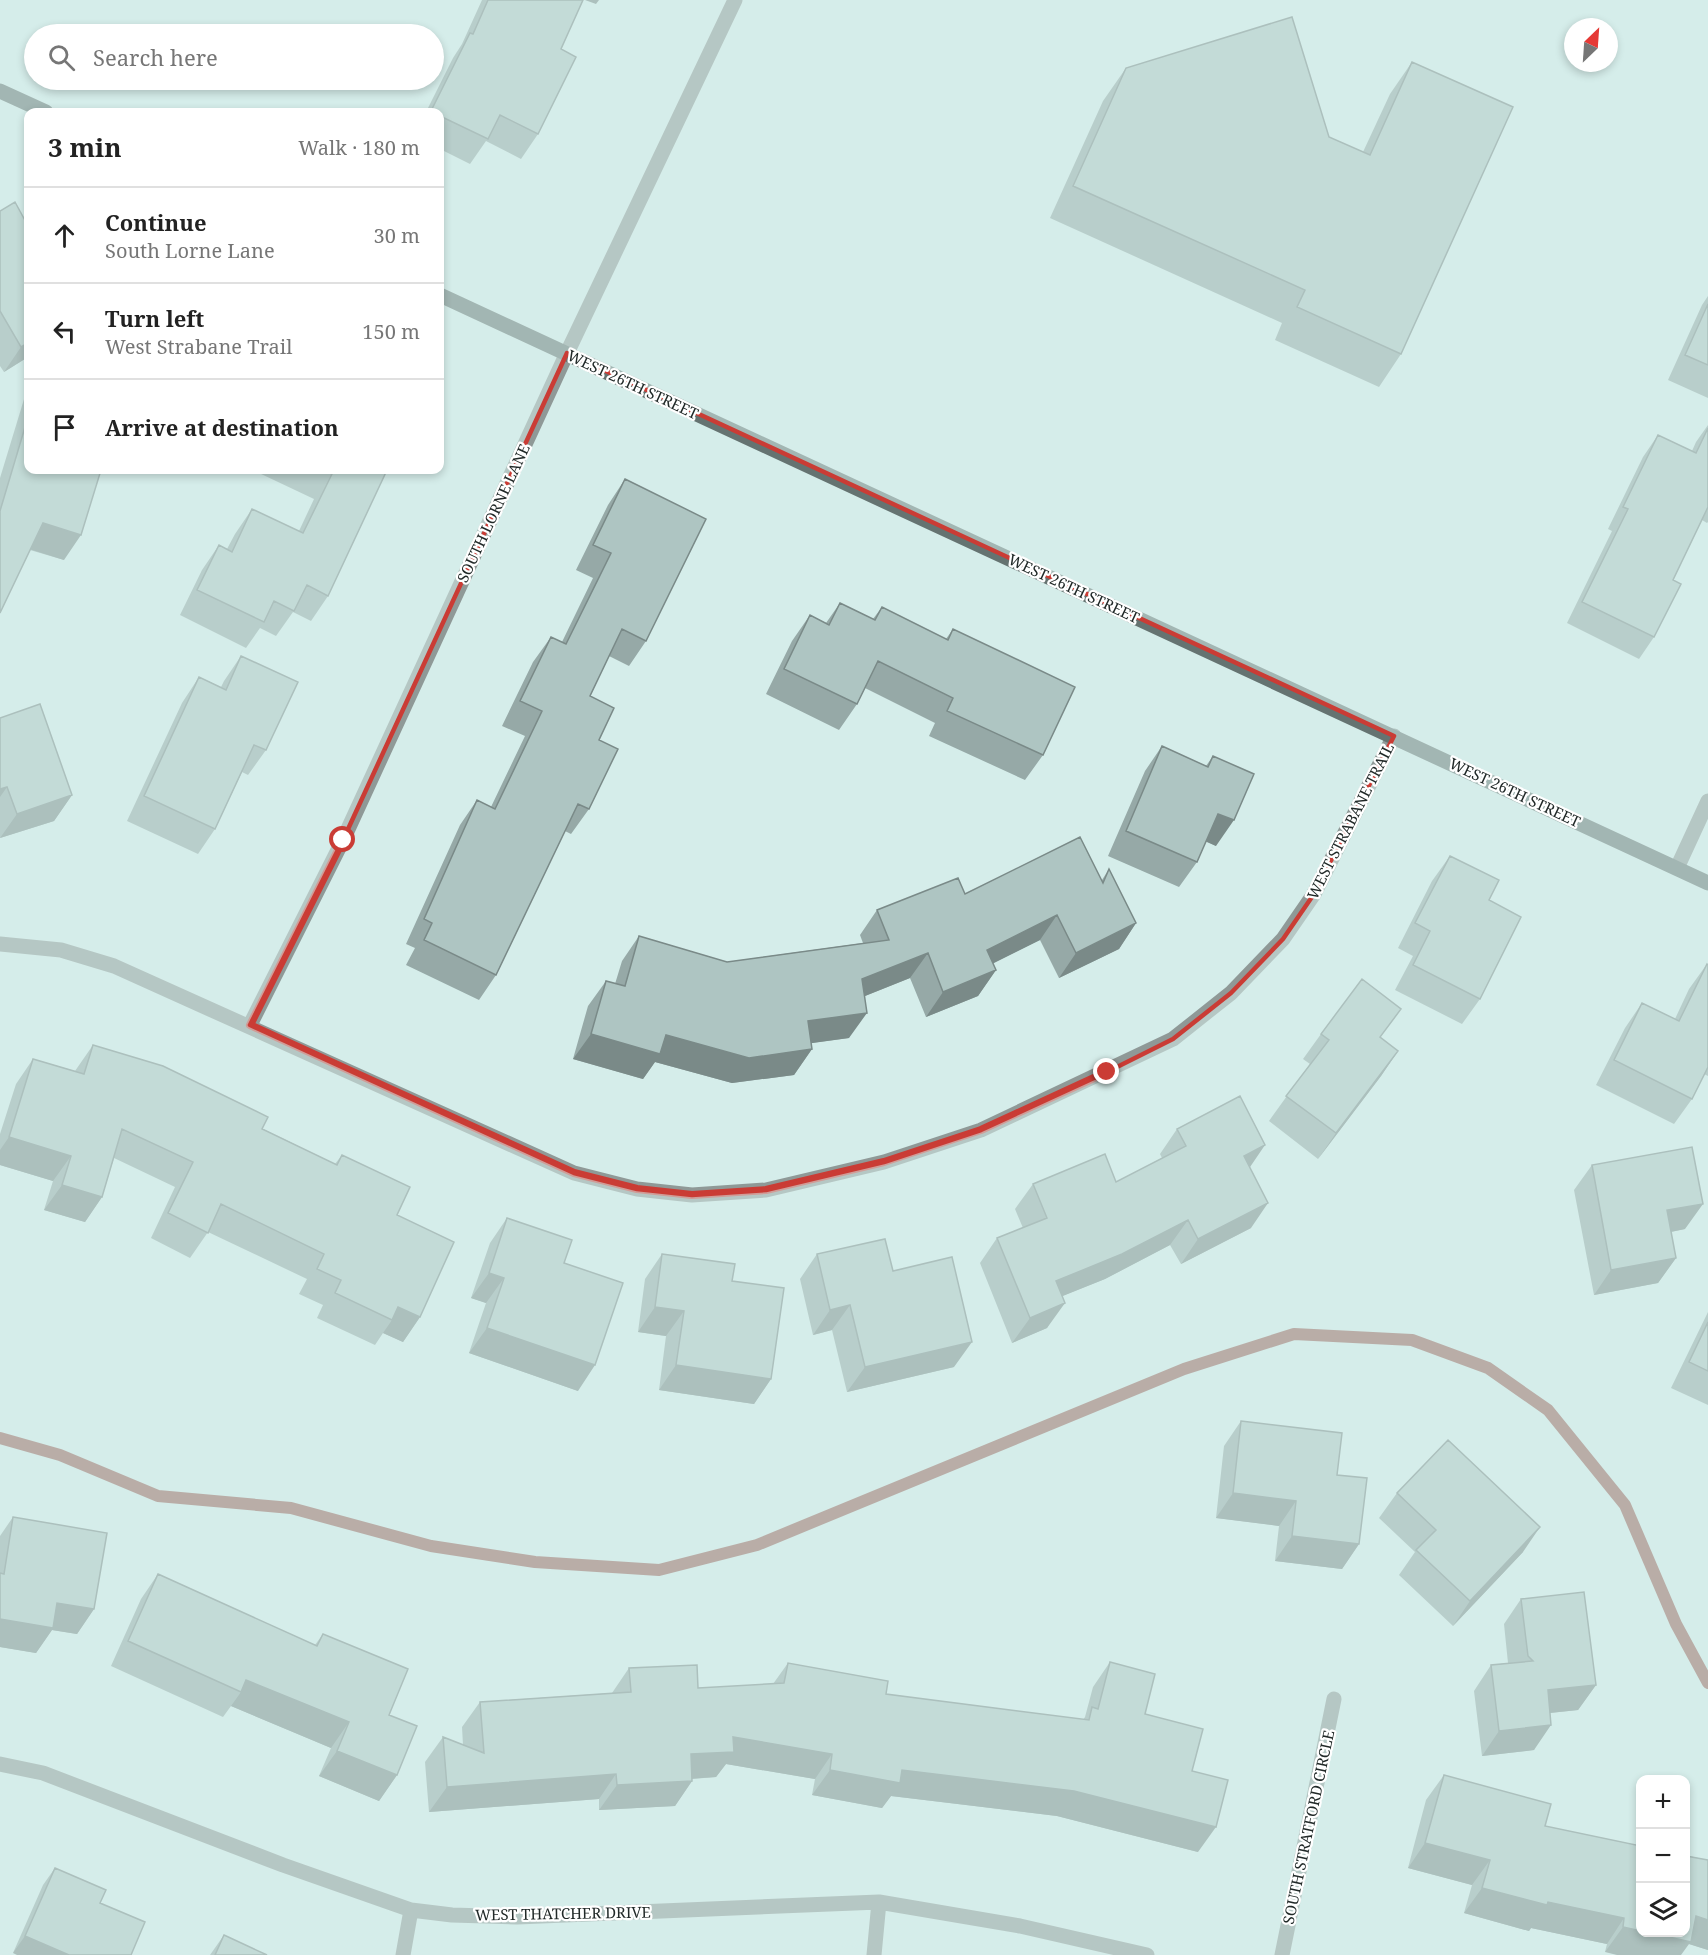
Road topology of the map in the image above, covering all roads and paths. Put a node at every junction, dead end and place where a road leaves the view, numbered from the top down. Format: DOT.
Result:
graph roads {
  1 [pos="735,0"];
  2 [pos="0,91"];
  3 [pos="37,108"];
  4 [pos="444,297"];
  5 [pos="567,353"];
  6 [pos="1394,736"];
  7 [pos="1708,801"];
  8 [pos="1677,868"];
  9 [pos="1708,883"];
  10 [pos="0,944"];
  11 [pos="250,1025"];
  12 [pos="1334,1699"];
  13 [pos="0,1764"];
  14 [pos="879,1902"];
  15 [pos="411,1910"];
  16 [pos="403,1955"];
  17 [pos="874,1955"];
  18 [pos="1148,1955"];
  19 [pos="1282,1955"];
  1 -- 5 [label="street, SOUTH LORNE LANE"];
  2 -- 3 [label="main road"];
  4 -- 5 [label="main road, WEST 26TH STREET"];
  5 -- 6 [label="main road, WEST 26TH STREET"];
  5 -- 11 [label="street, SOUTH LORNE LANE"];
  6 -- 8 [label="main road, WEST 26TH STREET"];
  6 -- 11 [label="street, WEST STRABANE TRAIL"];
  7 -- 8 [label="street"];
  8 -- 9 [label="main road, WEST 26TH STREET"];
  10 -- 11 [label="street, WEST STRABANE TRAIL"];
  12 -- 19 [label="street, SOUTH STRATFORD CIRCLE"];
  13 -- 15 [label="street, WEST THATCHER DRIVE"];
  14 -- 15 [label="street, WEST THATCHER DRIVE"];
  14 -- 17 [label="street"];
  14 -- 18 [label="street, WEST THATCHER DRIVE"];
  15 -- 16 [label="street"];
}
